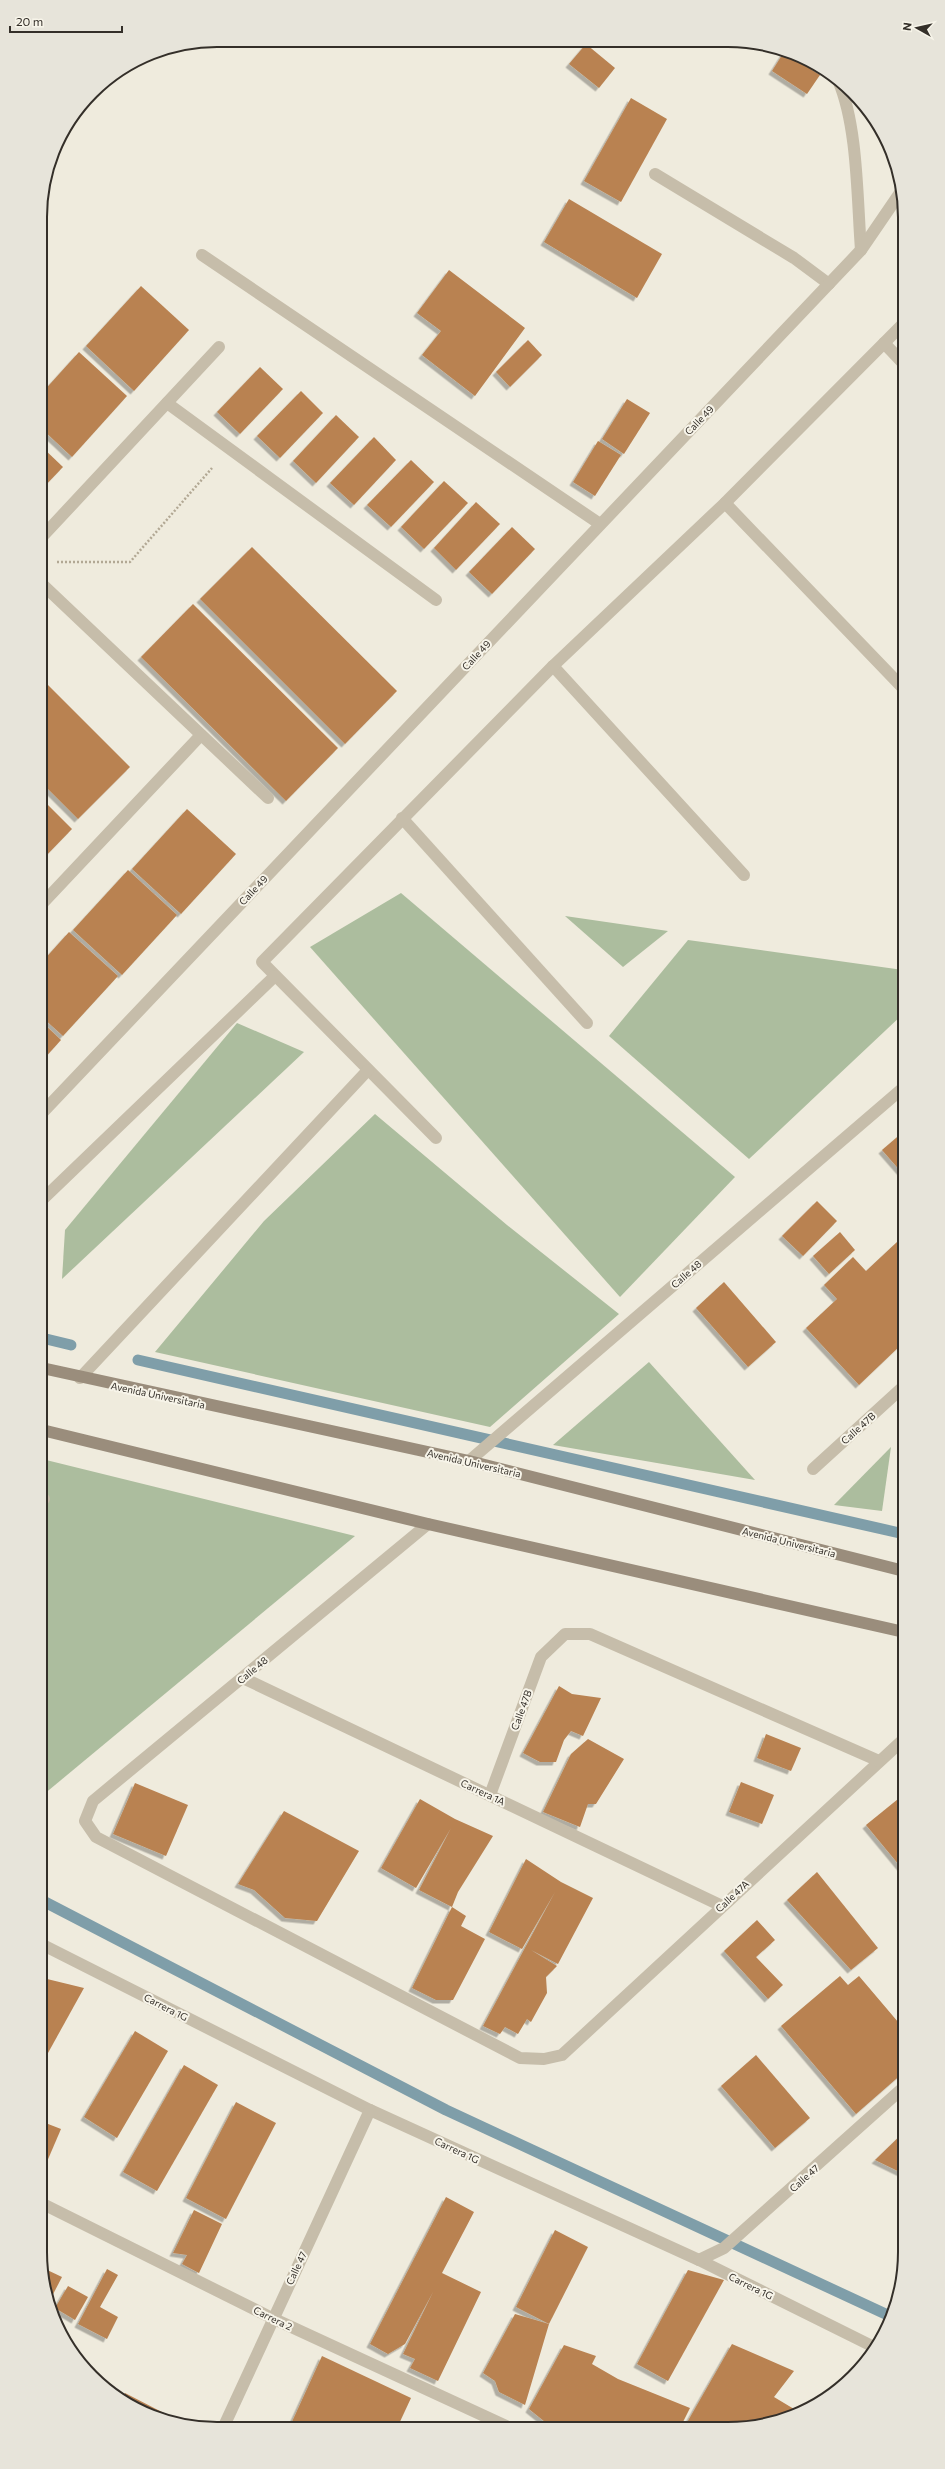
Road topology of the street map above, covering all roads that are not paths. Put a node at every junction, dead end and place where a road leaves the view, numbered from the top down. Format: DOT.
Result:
graph roads {
  1 [pos="843,92"];
  2 [pos="655,174"];
  3 [pos="897,197"];
  4 [pos="861,250"];
  5 [pos="202,255"];
  6 [pos="829,284"];
  7 [pos="898,329"];
  8 [pos="884,343"];
  9 [pos="220,346"];
  10 [pos="898,358"];
  11 [pos="167,403"];
  12 [pos="725,503"];
  13 [pos="600,524"];
  14 [pos="47,532"];
  15 [pos="47,589"];
  16 [pos="436,600"];
  17 [pos="553,666"];
  18 [pos="898,684"];
  19 [pos="201,735"];
  20 [pos="268,798"];
  21 [pos="402,818"];
  22 [pos="744,875"];
  23 [pos="47,899"];
  24 [pos="275,976"];
  25 [pos="587,1023"];
  26 [pos="368,1070"];
  27 [pos="898,1092"];
  28 [pos="47,1108"];
  29 [pos="436,1138"];
  30 [pos="47,1195"];
  31 [pos="47,1369"];
  32 [pos="80,1378"];
  33 [pos="898,1392"];
  34 [pos="47,1431"];
  35 [pos="469,1461"];
  36 [pos="813,1469"];
  37 [pos="428,1524"];
  38 [pos="898,1569"];
  39 [pos="898,1631"];
  40 [pos="243,1678"];
  41 [pos="898,1745"];
  42 [pos="879,1762"];
  43 [pos="490,1795"];
  44 [pos="722,1906"];
  45 [pos="47,1947"];
  46 [pos="562,2055"];
  47 [pos="898,2092"];
  48 [pos="370,2110"];
  49 [pos="47,2206"];
  50 [pos="699,2260"];
  51 [pos="272,2318"];
  52 [pos="870,2345"];
  53 [pos="226,2422"];
  54 [pos="497,2422"];
  1 -- 4 [label="street"];
  2 -- 6 [label="street"];
  3 -- 4 [label="street, Calle 49"];
  4 -- 6 [label="street, Calle 49"];
  5 -- 13 [label="street"];
  6 -- 13 [label="street, Calle 49"];
  7 -- 8 [label="street"];
  8 -- 10 [label="street"];
  8 -- 12 [label="street"];
  9 -- 11 [label="street"];
  11 -- 14 [label="street"];
  11 -- 16 [label="street"];
  12 -- 17 [label="street"];
  12 -- 18 [label="street"];
  13 -- 28 [label="street, Calle 49"];
  15 -- 19 [label="street"];
  17 -- 21 [label="street"];
  17 -- 22 [label="street"];
  19 -- 20 [label="street"];
  19 -- 23 [label="street"];
  21 -- 24 [label="street"];
  21 -- 25 [label="street"];
  24 -- 26 [label="street"];
  24 -- 30 [label="street"];
  26 -- 29 [label="street"];
  26 -- 32 [label="street"];
  27 -- 35 [label="street, Calle 48"];
  31 -- 32 [label="main road, Avenida Universitaria"];
  32 -- 35 [label="main road, Avenida Universitaria"];
  33 -- 36 [label="street, Calle 47B"];
  34 -- 37 [label="main road"];
  35 -- 38 [label="main road, Avenida Universitaria"];
  37 -- 39 [label="main road"];
  37 -- 40 [label="street, Calle 48"];
  40 -- 43 [label="street, Carrera 1A"];
  40 -- 46 [label="street, Calle 48"];
  41 -- 42 [label="street, Calle 47A"];
  42 -- 43 [label="street, Calle 47B"];
  42 -- 44 [label="street, Calle 47A"];
  43 -- 44 [label="street, Carrera 1A"];
  44 -- 46 [label="street, Calle 47A"];
  45 -- 48 [label="street, Carrera 1G"];
  47 -- 50 [label="street, Calle 47"];
  48 -- 50 [label="street, Carrera 1G"];
  48 -- 51 [label="street, Calle 47"];
  49 -- 51 [label="street, Carrera 2"];
  50 -- 52 [label="street, Carrera 1G"];
  51 -- 53 [label="street, Calle 47"];
  51 -- 54 [label="street, Carrera 2"];
}
